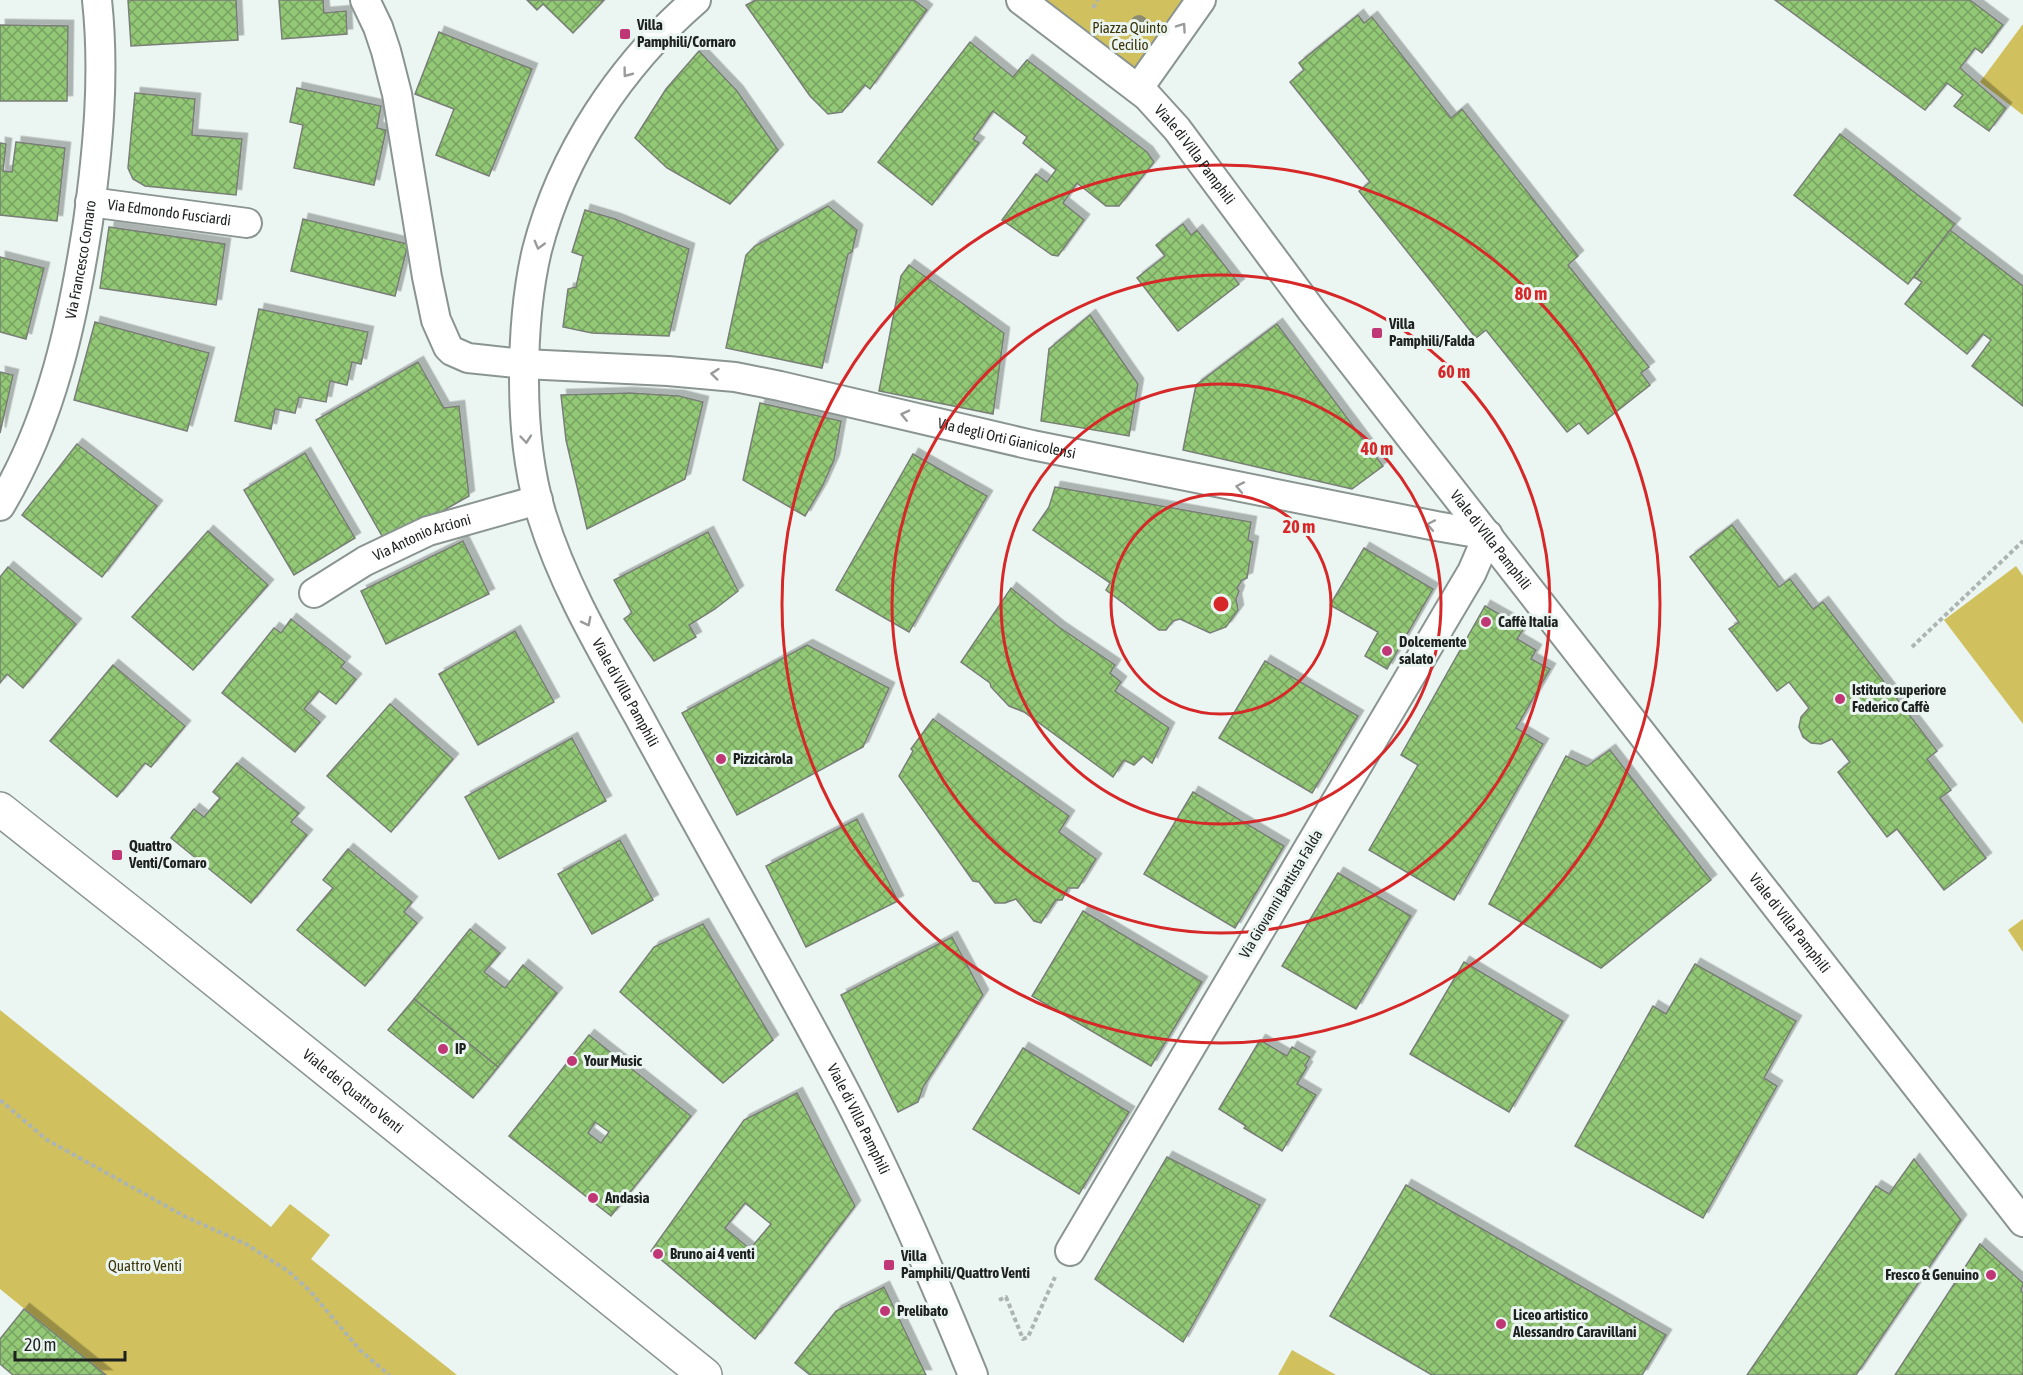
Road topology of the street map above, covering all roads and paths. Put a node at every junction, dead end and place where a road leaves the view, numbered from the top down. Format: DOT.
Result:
graph roads {
  1 [pos="97,0"];
  2 [pos="365,0"];
  3 [pos="696,0"];
  4 [pos="1021,0"];
  5 [pos="1098,0"];
  6 [pos="1201,0"];
  7 [pos="1093,8"];
  8 [pos="1138,89"];
  9 [pos="90,202"];
  10 [pos="247,223"];
  11 [pos="524,364"];
  12 [pos="538,500"];
  13 [pos="0,506"];
  14 [pos="1488,535"];
  15 [pos="2023,541"];
  16 [pos="314,593"];
  17 [pos="1912,647"];
  18 [pos="0,809"];
  19 [pos="0,1100"];
  20 [pos="2023,1222"];
  21 [pos="1070,1251"];
  22 [pos="1053,1280"];
  23 [pos="999,1300"];
  24 [pos="389,1375"];
  25 [pos="705,1375"];
  26 [pos="973,1375"];
  1 -- 9 [label="street, Via Francesco Cornaro"];
  2 -- 11 [label="street"];
  3 -- 11 [label="street, Viale di Villa Pamphili, one-way"];
  4 -- 8 [label="street, Viale di Villa Pamphili"];
  5 -- 7 [label="path"];
  8 -- 6 [label="street, one-way"];
  8 -- 14 [label="street, Viale di Villa Pamphili"];
  9 -- 10 [label="street, Via Edmondo Fusciardi"];
  9 -- 13 [label="street, Via Francesco Cornaro"];
  11 -- 12 [label="street, Viale di Villa Pamphili, one-way"];
  14 -- 11 [label="street, Via degli Orti Gianicolensi, one-way"];
  12 -- 16 [label="street, Via Antonio Arcioni"];
  12 -- 26 [label="street, Viale di Villa Pamphili, one-way"];
  14 -- 20 [label="street, Viale di Villa Pamphili"];
  14 -- 21 [label="street, Via Giovanni Battista Falda"];
  15 -- 17 [label="path"];
  18 -- 25 [label="street, Viale dei Quattro Venti"];
  19 -- 24 [label="path"];
  22 -- 23 [label="path"];
}
